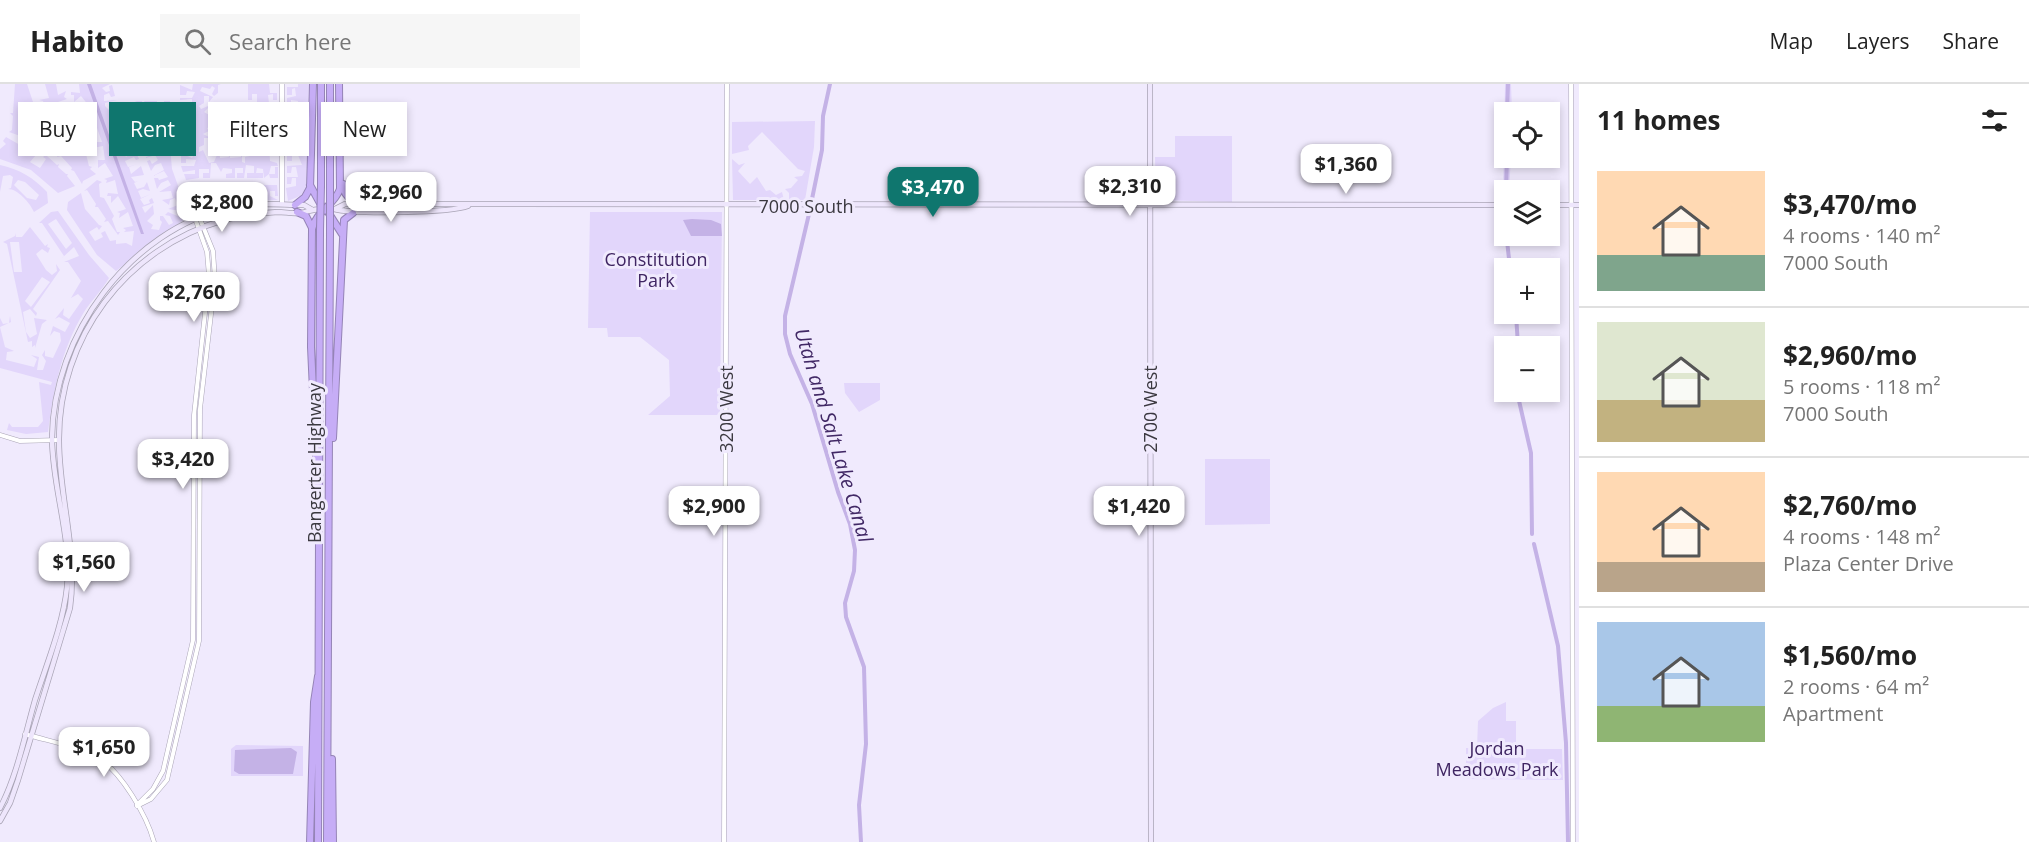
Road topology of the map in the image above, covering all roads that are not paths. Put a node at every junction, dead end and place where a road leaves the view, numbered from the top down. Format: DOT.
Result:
graph roads {
  1 [pos="282,84"];
  2 [pos="313,84"];
  3 [pos="321,84"];
  4 [pos="330,84"];
  5 [pos="339,84"];
  6 [pos="727,84"];
  7 [pos="1150,84"];
  8 [pos="1571,84"];
  9 [pos="340,169"];
  10 [pos="310,183"];
  11 [pos="282,204"];
  12 [pos="382,204"];
  13 [pos="295,205"];
  14 [pos="1494,205"];
  15 [pos="1560,205"];
  16 [pos="1571,205"];
  17 [pos="1579,205"];
  18 [pos="468,206"];
  19 [pos="1150,206"];
  20 [pos="727,207"];
  21 [pos="311,209"];
  22 [pos="325,209"];
  23 [pos="335,209"];
  24 [pos="297,212"];
  25 [pos="353,213"];
  26 [pos="198,220"];
  27 [pos="201,228"];
  28 [pos="312,232"];
  29 [pos="343,240"];
  30 [pos="0,435"];
  31 [pos="52,440"];
  32 [pos="58,440"];
  33 [pos="330,462"];
  34 [pos="321,551"];
  35 [pos="320,664"];
  36 [pos="329,721"];
  37 [pos="25,734"];
  38 [pos="32,736"];
  39 [pos="137,806"];
  40 [pos="0,808"];
  41 [pos="0,821"];
  42 [pos="154,842"];
  43 [pos="310,842"];
  44 [pos="318,842"];
  45 [pos="327,842"];
  46 [pos="333,842"];
  47 [pos="724,842"];
  48 [pos="1151,842"];
  49 [pos="1573,842"];
  1 -- 11 [label="street"];
  2 -- 10 [label="highway"];
  3 -- 34 [label="highway, Bangerter Highway, bridge"];
  4 -- 33 [label="highway, Bangerter Highway, bridge"];
  5 -- 9 [label="highway"];
  6 -- 20 [label="street, 3200 West"];
  7 -- 19 [label="main road, 2700 West"];
  8 -- 16 [label="street"];
  9 -- 12 [label="highway"];
  9 -- 22 [label="highway"];
  10 -- 13 [label="highway"];
  10 -- 22 [label="highway"];
  11 -- 13 [label="main road, 7000 South"];
  11 -- 26 [label="main road, 7000 South"];
  12 -- 18 [label="main road, 7000 South"];
  12 -- 23 [label="main road, 7000 South"];
  13 -- 21 [label="main road, 7000 South"];
  14 -- 19 [label="main road, 7000 South"];
  15 -- 16 [label="main road"];
  16 -- 17 [label="main road"];
  16 -- 49 [label="street"];
  18 -- 20 [label="main road, 7000 South"];
  18 -- 25 [label="main road, 7000 South"];
  19 -- 20 [label="main road, 7000 South"];
  19 -- 48 [label="main road, 2700 West"];
  20 -- 47 [label="street, 3200 West"];
  21 -- 22 [label="main road, 7000 South"];
  21 -- 24 [label="main road, 7000 South"];
  22 -- 23 [label="main road, 7000 South"];
  22 -- 28 [label="highway"];
  22 -- 29 [label="highway"];
  23 -- 25 [label="main road, 7000 South"];
  24 -- 27 [label="main road, 7000 South"];
  24 -- 28 [label="highway"];
  25 -- 29 [label="highway"];
  26 -- 27 [label="street"];
  26 -- 31 [label="main road, 7000 South"];
  27 -- 32 [label="main road, 7000 South"];
  27 -- 39 [label="street"];
  28 -- 34 [label="highway"];
  29 -- 33 [label="highway"];
  30 -- 31 [label="street"];
  31 -- 32 [label="street"];
  31 -- 37 [label="main road, 7000 South"];
  32 -- 38 [label="main road, 7000 South"];
  33 -- 36 [label="highway, Bangerter Highway"];
  34 -- 35 [label="highway, Bangerter Highway"];
  35 -- 43 [label="highway"];
  35 -- 44 [label="highway, Bangerter Highway"];
  36 -- 45 [label="highway, Bangerter Highway"];
  36 -- 46 [label="highway"];
  37 -- 38 [label="street"];
  37 -- 40 [label="main road, 7000 South"];
  38 -- 39 [label="street"];
  38 -- 41 [label="main road, 7000 South"];
  39 -- 42 [label="street"];
}
